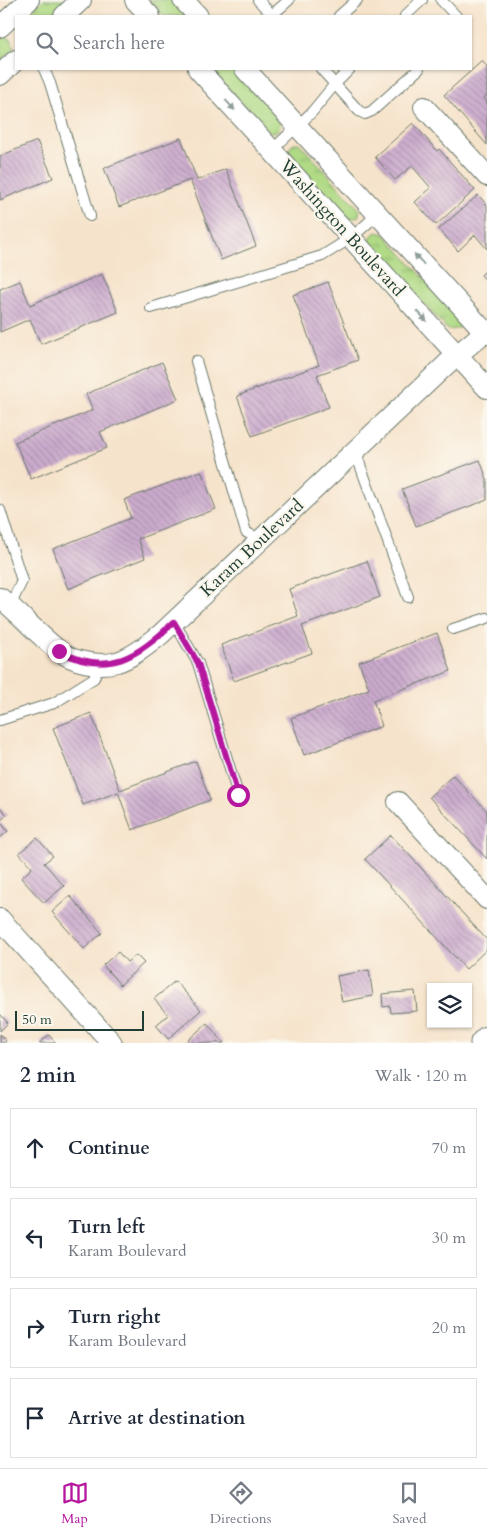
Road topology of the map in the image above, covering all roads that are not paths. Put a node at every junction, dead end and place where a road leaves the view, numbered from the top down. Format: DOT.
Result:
graph roads {
  1 [pos="29,0"];
  2 [pos="81,0"];
  3 [pos="135,0"];
  4 [pos="183,0"];
  5 [pos="258,0"];
  6 [pos="289,0"];
  7 [pos="356,0"];
  8 [pos="422,0"];
  9 [pos="441,0"];
  10 [pos="16,15"];
  11 [pos="65,15"];
  12 [pos="149,15"];
  13 [pos="197,15"];
  14 [pos="271,15"];
  15 [pos="273,15"];
  16 [pos="340,15"];
  17 [pos="406,15"];
  18 [pos="455,15"];
  19 [pos="15,61"];
  20 [pos="44,70"];
  21 [pos="199,70"];
  22 [pos="247,70"];
  23 [pos="322,70"];
  24 [pos="349,70"];
  25 [pos="418,70"];
  26 [pos="0,75"];
  27 [pos="335,84"];
  28 [pos="424,107"];
  29 [pos="298,127"];
  30 [pos="272,150"];
  31 [pos="487,176"];
  32 [pos="378,214"];
  33 [pos="90,216"];
  34 [pos="351,238"];
  35 [pos="150,308"];
  36 [pos="486,332"];
  37 [pos="457,355"];
  38 [pos="196,361"];
  39 [pos="487,388"];
  40 [pos="355,451"];
  41 [pos="0,510"];
  42 [pos="260,540"];
  43 [pos="408,597"];
  44 [pos="5,602"];
  45 [pos="487,618"];
  46 [pos="174,622"];
  47 [pos="452,629"];
  48 [pos="99,663"];
  49 [pos="0,720"];
  50 [pos="238,795"];
  51 [pos="398,802"];
  52 [pos="487,898"];
  53 [pos="0,919"];
  54 [pos="487,1039"];
  55 [pos="112,1043"];
  56 [pos="483,1043"];
  1 -- 10 [label="street"];
  2 -- 11 [label="street"];
  3 -- 12 [label="street"];
  4 -- 13 [label="street"];
  5 -- 14 [label="lane"];
  6 -- 15 [label="lane"];
  7 -- 16 [label="lane"];
  8 -- 17 [label="lane"];
  9 -- 18 [label="lane"];
  19 -- 26 [label="street"];
  20 -- 33 [label="lane"];
  21 -- 30 [label="street, Washington Boulevard, one-way"];
  22 -- 29 [label="street, Washington Boulevard"];
  23 -- 27 [label="lane"];
  24 -- 27 [label="lane"];
  25 -- 27 [label="lane"];
  27 -- 29 [label="lane"];
  28 -- 31 [label="street"];
  29 -- 30 [label="lane"];
  29 -- 32 [label="street, Washington Boulevard"];
  30 -- 34 [label="street, Washington Boulevard"];
  32 -- 34 [label="lane"];
  36 -- 32 [label="street, Washington Boulevard, one-way"];
  34 -- 35 [label="lane"];
  34 -- 37 [label="street, Washington Boulevard, one-way"];
  36 -- 37 [label="street, Karam Boulevard"];
  37 -- 39 [label="street, Washington Boulevard"];
  37 -- 40 [label="street, Karam Boulevard"];
  38 -- 42 [label="lane"];
  40 -- 42 [label="street, Karam Boulevard"];
  40 -- 43 [label="lane"];
  41 -- 44 [label="lane"];
  42 -- 46 [label="street, Karam Boulevard"];
  44 -- 48 [label="street, Karam Boulevard"];
  45 -- 47 [label="lane"];
  46 -- 48 [label="street, Karam Boulevard"];
  46 -- 50 [label="lane"];
  48 -- 49 [label="lane"];
  51 -- 52 [label="street"];
  53 -- 55 [label="street"];
  54 -- 56 [label="street"];
}
